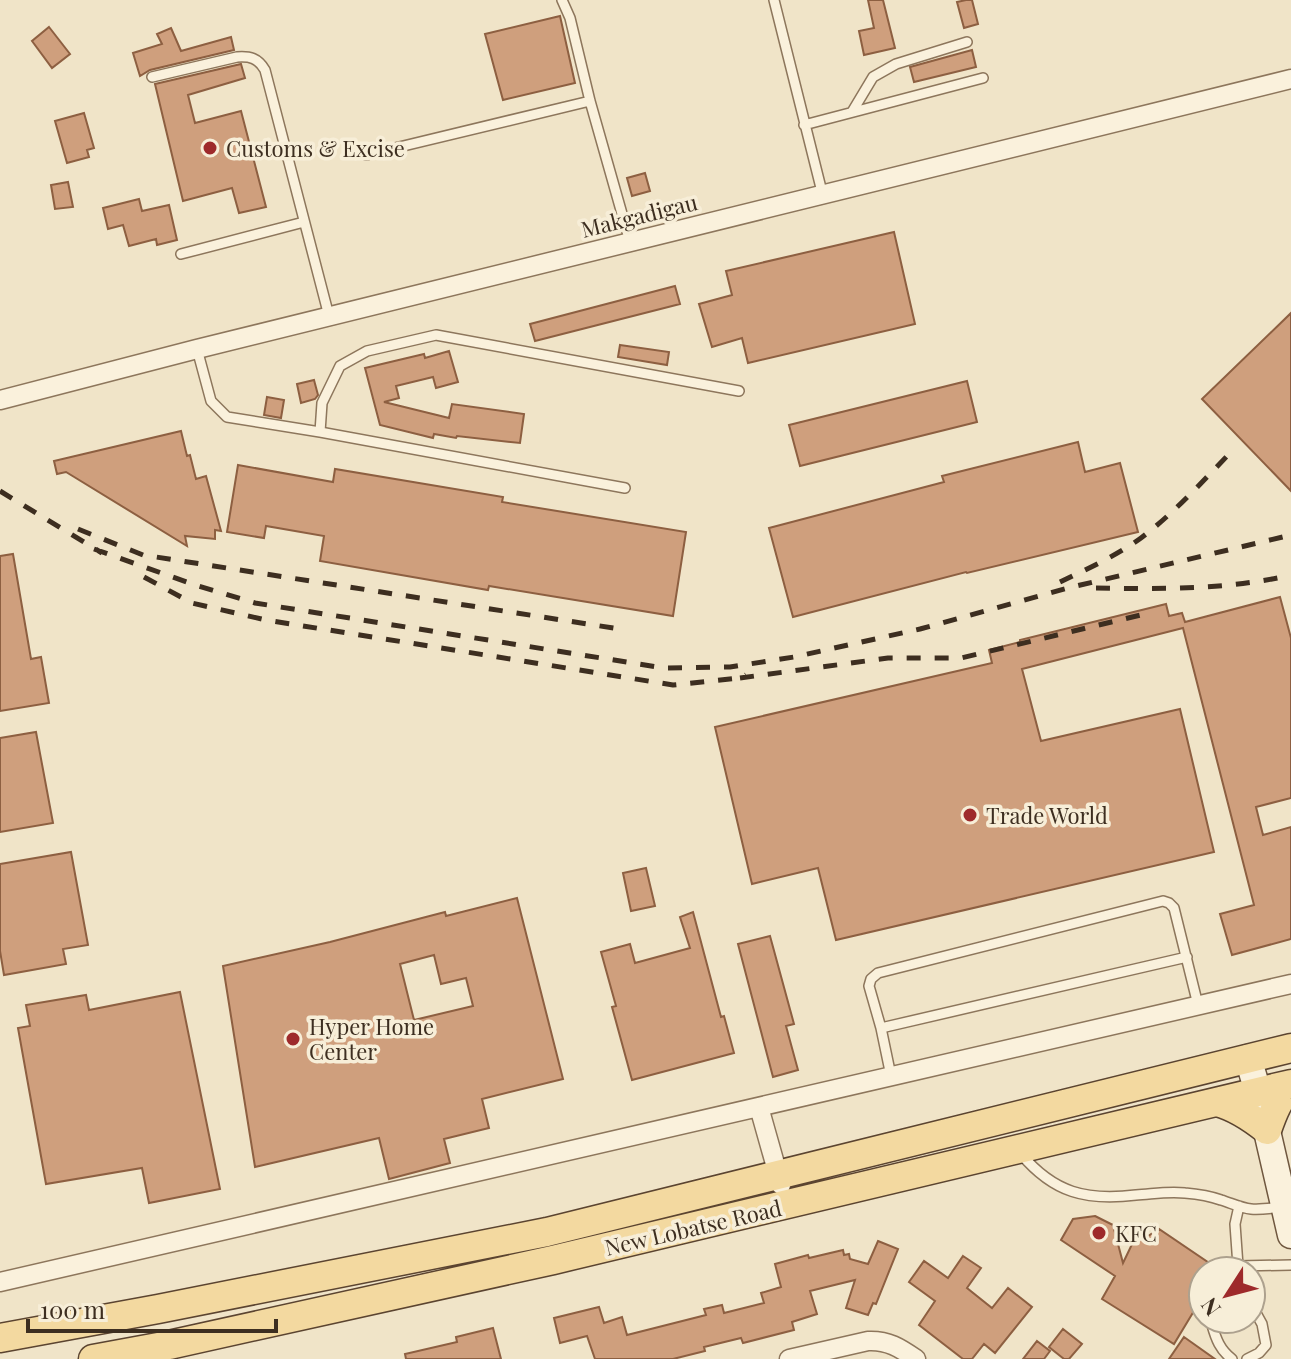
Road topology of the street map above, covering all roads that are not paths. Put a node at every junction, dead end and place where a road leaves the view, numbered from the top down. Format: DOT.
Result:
graph roads {
  1 [pos="562,0"];
  2 [pos="774,0"];
  3 [pos="967,42"];
  4 [pos="152,77"];
  5 [pos="983,78"];
  6 [pos="1291,79"];
  7 [pos="590,101"];
  8 [pos="852,112"];
  9 [pos="804,125"];
  10 [pos="366,155"];
  11 [pos="823,196"];
  12 [pos="304,222"];
  13 [pos="630,242"];
  14 [pos="181,254"];
  15 [pos="329,316"];
  16 [pos="197,349"];
  17 [pos="739,391"];
  18 [pos="0,400"];
  19 [pos="320,432"];
  20 [pos="625,488"];
  21 [pos="1187,957"];
  22 [pos="1291,984"];
  23 [pos="1198,1005"];
  24 [pos="881,1028"];
  25 [pos="1291,1048"];
  26 [pos="1248,1058"];
  27 [pos="891,1076"];
  28 [pos="1291,1085"];
  29 [pos="1258,1092"];
  30 [pos="1217,1102"];
  31 [pos="759,1107"];
  32 [pos="1008,1118"];
  33 [pos="1267,1130"];
  34 [pos="1017,1150"];
  35 [pos="778,1175"];
  36 [pos="786,1205"];
  37 [pos="1239,1206"];
  38 [pos="1285,1207"];
  39 [pos="1291,1235"];
  40 [pos="1237,1255"];
  41 [pos="1291,1265"];
  42 [pos="1267,1266"];
  43 [pos="0,1282"];
  44 [pos="1215,1335"];
  45 [pos="1264,1335"];
  46 [pos="2,1337"];
  47 [pos="93,1359"];
  48 [pos="789,1359"];
  49 [pos="916,1359"];
  50 [pos="1232,1359"];
  51 [pos="1247,1359"];
  1 -- 7 [label="lane"];
  2 -- 9 [label="lane"];
  3 -- 8 [label="lane"];
  4 -- 12 [label="lane"];
  5 -- 8 [label="lane"];
  6 -- 11 [label="street, Makgadigau"];
  7 -- 10 [label="lane"];
  7 -- 13 [label="lane"];
  8 -- 9 [label="lane"];
  9 -- 11 [label="lane"];
  11 -- 13 [label="street, Makgadigau"];
  12 -- 14 [label="lane"];
  12 -- 15 [label="lane"];
  13 -- 15 [label="street, Makgadigau"];
  15 -- 16 [label="street, Makgadigau"];
  16 -- 18 [label="street, Makgadigau"];
  16 -- 19 [label="lane"];
  17 -- 19 [label="lane"];
  19 -- 20 [label="lane"];
  21 -- 23 [label="lane"];
  21 -- 24 [label="lane"];
  21 -- 24 [label="lane"];
  22 -- 23 [label="street"];
  23 -- 27 [label="street"];
  24 -- 27 [label="lane"];
  25 -- 26 [label="main road"];
  26 -- 29 [label="street"];
  26 -- 32 [label="main road"];
  27 -- 31 [label="street"];
  28 -- 29 [label="main road, New Lobatse Road"];
  28 -- 33 [label="main road"];
  29 -- 30 [label="main road, New Lobatse Road"];
  29 -- 33 [label="street"];
  30 -- 33 [label="main road"];
  30 -- 34 [label="main road, New Lobatse Road"];
  31 -- 35 [label="street"];
  31 -- 43 [label="street"];
  32 -- 34 [label="main road"];
  32 -- 35 [label="main road"];
  33 -- 38 [label="street"];
  34 -- 36 [label="main road, New Lobatse Road"];
  34 -- 37 [label="lane"];
  35 -- 36 [label="street"];
  35 -- 46 [label="main road"];
  36 -- 47 [label="main road, New Lobatse Road"];
  37 -- 38 [label="lane"];
  37 -- 40 [label="lane"];
  38 -- 39 [label="street"];
  41 -- 42 [label="lane"];
  44 -- 50 [label="lane"];
  45 -- 51 [label="lane"];
  48 -- 49 [label="street"];
}
